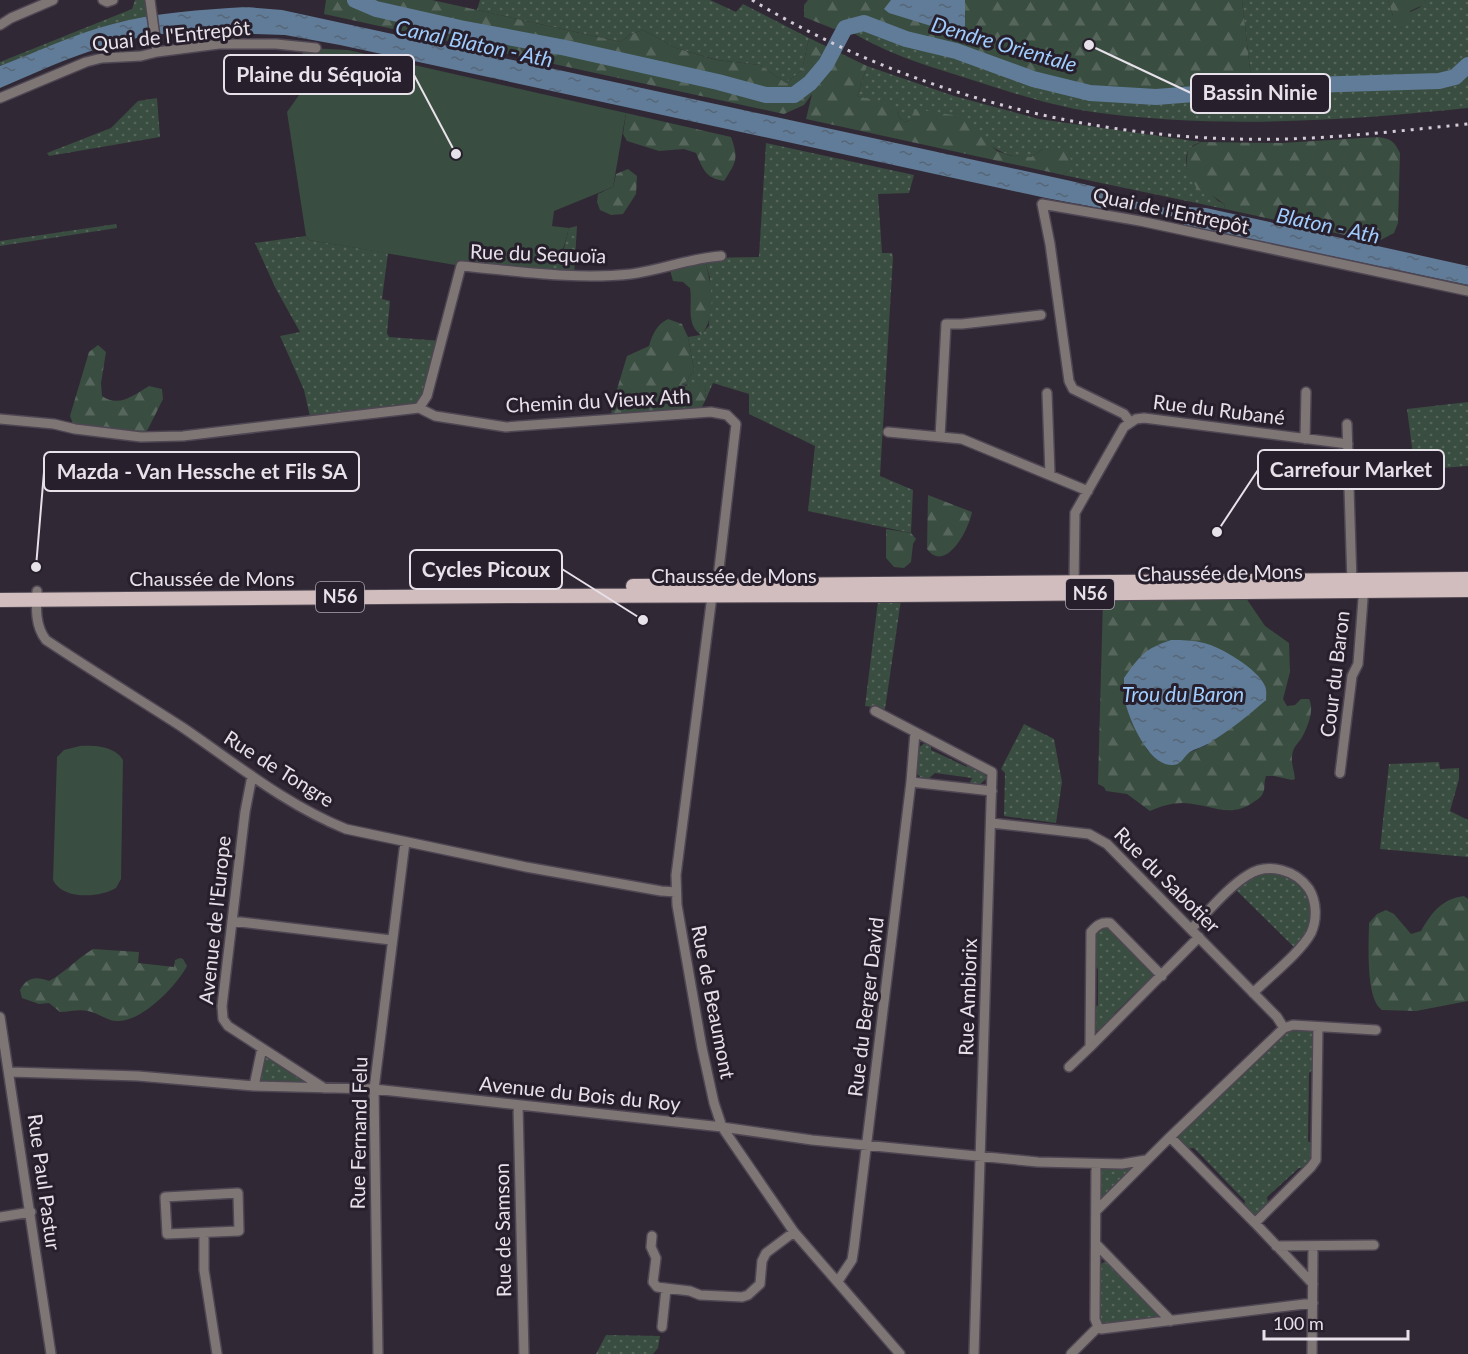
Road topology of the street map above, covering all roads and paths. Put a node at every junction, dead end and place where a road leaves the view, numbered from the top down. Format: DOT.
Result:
graph roads {
  1 [pos="53,0"];
  2 [pos="103,0"];
  3 [pos="113,0"];
  4 [pos="150,0"];
  5 [pos="0,25"];
  6 [pos="316,48"];
  7 [pos="157,52"];
  8 [pos="0,98"];
  9 [pos="722,256"];
  10 [pos="1468,291"];
  11 [pos="1041,315"];
  12 [pos="1306,392"];
  13 [pos="1047,393"];
  14 [pos="419,408"];
  15 [pos="0,419"];
  16 [pos="1130,423"];
  17 [pos="1347,424"];
  18 [pos="888,432"];
  19 [pos="940,437"];
  20 [pos="1305,439"];
  21 [pos="1348,444"];
  22 [pos="1050,474"];
  23 [pos="1088,491"];
  24 [pos="1468,579"];
  25 [pos="1358,586"];
  26 [pos="1074,588"];
  27 [pos="1468,590"];
  28 [pos="0,591"];
  29 [pos="714,591"];
  30 [pos="36,595"];
  31 [pos="0,600"];
  32 [pos="876,711"];
  33 [pos="915,732"];
  34 [pos="1340,773"];
  35 [pos="252,776"];
  36 [pos="911,782"];
  37 [pos="992,790"];
  38 [pos="991,824"];
  39 [pos="405,842"];
  40 [pos="676,892"];
  41 [pos="232,921"];
  42 [pos="1191,929"];
  43 [pos="1199,937"];
  44 [pos="391,940"];
  45 [pos="1162,975"];
  46 [pos="1253,993"];
  47 [pos="0,1017"];
  48 [pos="1318,1027"];
  49 [pos="1284,1028"];
  50 [pos="1376,1030"];
  51 [pos="1090,1047"];
  52 [pos="262,1048"];
  53 [pos="1069,1066"];
  54 [pos="10,1071"];
  55 [pos="254,1086"];
  56 [pos="324,1088"];
  57 [pos="374,1089"];
  58 [pos="518,1106"];
  59 [pos="722,1127"];
  60 [pos="1170,1137"];
  61 [pos="867,1144"];
  62 [pos="980,1155"];
  63 [pos="1146,1160"];
  64 [pos="1096,1164"];
  65 [pos="1097,1210"];
  66 [pos="31,1212"];
  67 [pos="0,1217"];
  68 [pos="1255,1223"];
  69 [pos="794,1232"];
  70 [pos="204,1233"];
  71 [pos="652,1236"];
  72 [pos="1097,1245"];
  73 [pos="1374,1245"];
  74 [pos="1276,1246"];
  75 [pos="1313,1246"];
  76 [pos="838,1281"];
  77 [pos="1313,1284"];
  78 [pos="666,1289"];
  79 [pos="1313,1303"];
  80 [pos="1171,1321"];
  81 [pos="662,1327"];
  82 [pos="1098,1327"];
  83 [pos="51,1354"];
  84 [pos="217,1354"];
  85 [pos="378,1354"];
  86 [pos="524,1354"];
  87 [pos="900,1354"];
  88 [pos="974,1354"];
  89 [pos="1071,1354"];
  90 [pos="1312,1354"];
  1 -- 5 [label="street"];
  2 -- 3 [label="street"];
  4 -- 7 [label="street"];
  6 -- 7 [label="street, Quai de l'Entrepôt"];
  7 -- 8 [label="street, Quai de l'Entrepôt"];
  9 -- 14 [label="street, Rue du Sequoïa"];
  10 -- 16 [label="street, Quai de l'Entrepôt"];
  11 -- 19 [label="street"];
  12 -- 20 [label="street"];
  13 -- 22 [label="street"];
  14 -- 15 [label="street, Chemin du Vieux Ath"];
  14 -- 29 [label="street, Chemin du Vieux Ath"];
  16 -- 20 [label="street, Rue du Rubané"];
  16 -- 23 [label="street, Rue du Rubané"];
  17 -- 21 [label="street"];
  18 -- 19 [label="street"];
  19 -- 22 [label="street"];
  20 -- 21 [label="street, Rue du Rubané"];
  21 -- 25 [label="street"];
  22 -- 23 [label="street"];
  23 -- 26 [label="street, Rue du Rubané"];
  24 -- 25 [label="main road, Chaussée de Mons / N56"];
  25 -- 26 [label="main road, Chaussée de Mons / N56"];
  25 -- 27 [label="main road, Chaussée de Mons / N56"];
  25 -- 34 [label="street, Cour du Baron"];
  26 -- 29 [label="main road, Chaussée de Mons / N56"];
  28 -- 30 [label="main road, Chaussée de Mons / N56"];
  29 -- 30 [label="main road, Chaussée de Mons / N56"];
  29 -- 40 [label="street, Rue de Beaumont"];
  30 -- 31 [label="main road, Chaussée de Mons / N56"];
  30 -- 35 [label="street, Rue de Tongre"];
  32 -- 33 [label="street, Rue Ambiorix"];
  33 -- 36 [label="street, Rue du Berger David"];
  33 -- 37 [label="street, Rue Ambiorix"];
  35 -- 39 [label="street, Rue de Tongre"];
  35 -- 41 [label="street, Avenue de l'Europe"];
  36 -- 37 [label="street"];
  36 -- 61 [label="street, Rue du Berger David"];
  37 -- 38 [label="street, Rue Ambiorix"];
  38 -- 42 [label="street, Rue du Sabotier"];
  38 -- 62 [label="street, Rue Ambiorix"];
  39 -- 40 [label="street, Rue de Tongre"];
  39 -- 44 [label="street, Rue Fernand Felu"];
  40 -- 59 [label="street, Rue de Beaumont"];
  41 -- 44 [label="street"];
  41 -- 52 [label="street, Avenue de l'Europe"];
  42 -- 43 [label="street, Rue du Sabotier"];
  42 -- 46 [label="street"];
  43 -- 45 [label="street"];
  43 -- 46 [label="street, Rue du Sabotier"];
  44 -- 57 [label="street, Rue Fernand Felu"];
  45 -- 51 [label="street"];
  45 -- 51 [label="street"];
  46 -- 49 [label="street, Rue du Sabotier"];
  47 -- 54 [label="street, Rue Paul Pastur"];
  48 -- 49 [label="street"];
  48 -- 50 [label="street"];
  48 -- 68 [label="street"];
  49 -- 60 [label="street"];
  51 -- 53 [label="street"];
  52 -- 55 [label="street"];
  52 -- 56 [label="street, Avenue de l'Europe"];
  54 -- 55 [label="street, Avenue du Bois du Roy"];
  54 -- 66 [label="street, Rue Paul Pastur"];
  55 -- 56 [label="street, Avenue du Bois du Roy"];
  56 -- 57 [label="street, Avenue du Bois du Roy"];
  57 -- 58 [label="street, Avenue du Bois du Roy"];
  57 -- 85 [label="street, Rue Fernand Felu"];
  58 -- 59 [label="street, Avenue du Bois du Roy"];
  58 -- 86 [label="street, Rue de Samson"];
  59 -- 61 [label="street, Avenue du Bois du Roy"];
  59 -- 69 [label="street, Rue de Beaumont"];
  60 -- 63 [label="street"];
  60 -- 68 [label="street"];
  61 -- 62 [label="street, Avenue du Bois du Roy"];
  61 -- 76 [label="street, Rue du Berger David"];
  62 -- 64 [label="street, Avenue du Bois du Roy"];
  62 -- 88 [label="street, Rue Ambiorix"];
  63 -- 64 [label="street, Avenue du Bois du Roy"];
  63 -- 65 [label="street"];
  64 -- 65 [label="street"];
  65 -- 72 [label="street"];
  66 -- 67 [label="street"];
  66 -- 83 [label="street, Rue Paul Pastur"];
  68 -- 74 [label="street"];
  69 -- 76 [label="street, Rue de Beaumont"];
  69 -- 78 [label="street"];
  70 -- 70 [label="street"];
  70 -- 84 [label="street"];
  71 -- 78 [label="street"];
  72 -- 80 [label="street"];
  72 -- 82 [label="street"];
  73 -- 75 [label="street"];
  74 -- 75 [label="street"];
  74 -- 77 [label="street"];
  75 -- 77 [label="street"];
  76 -- 87 [label="street, Rue de Beaumont"];
  77 -- 79 [label="street"];
  78 -- 81 [label="street"];
  79 -- 80 [label="street"];
  79 -- 90 [label="street"];
  80 -- 82 [label="street"];
  82 -- 89 [label="street"];
}
